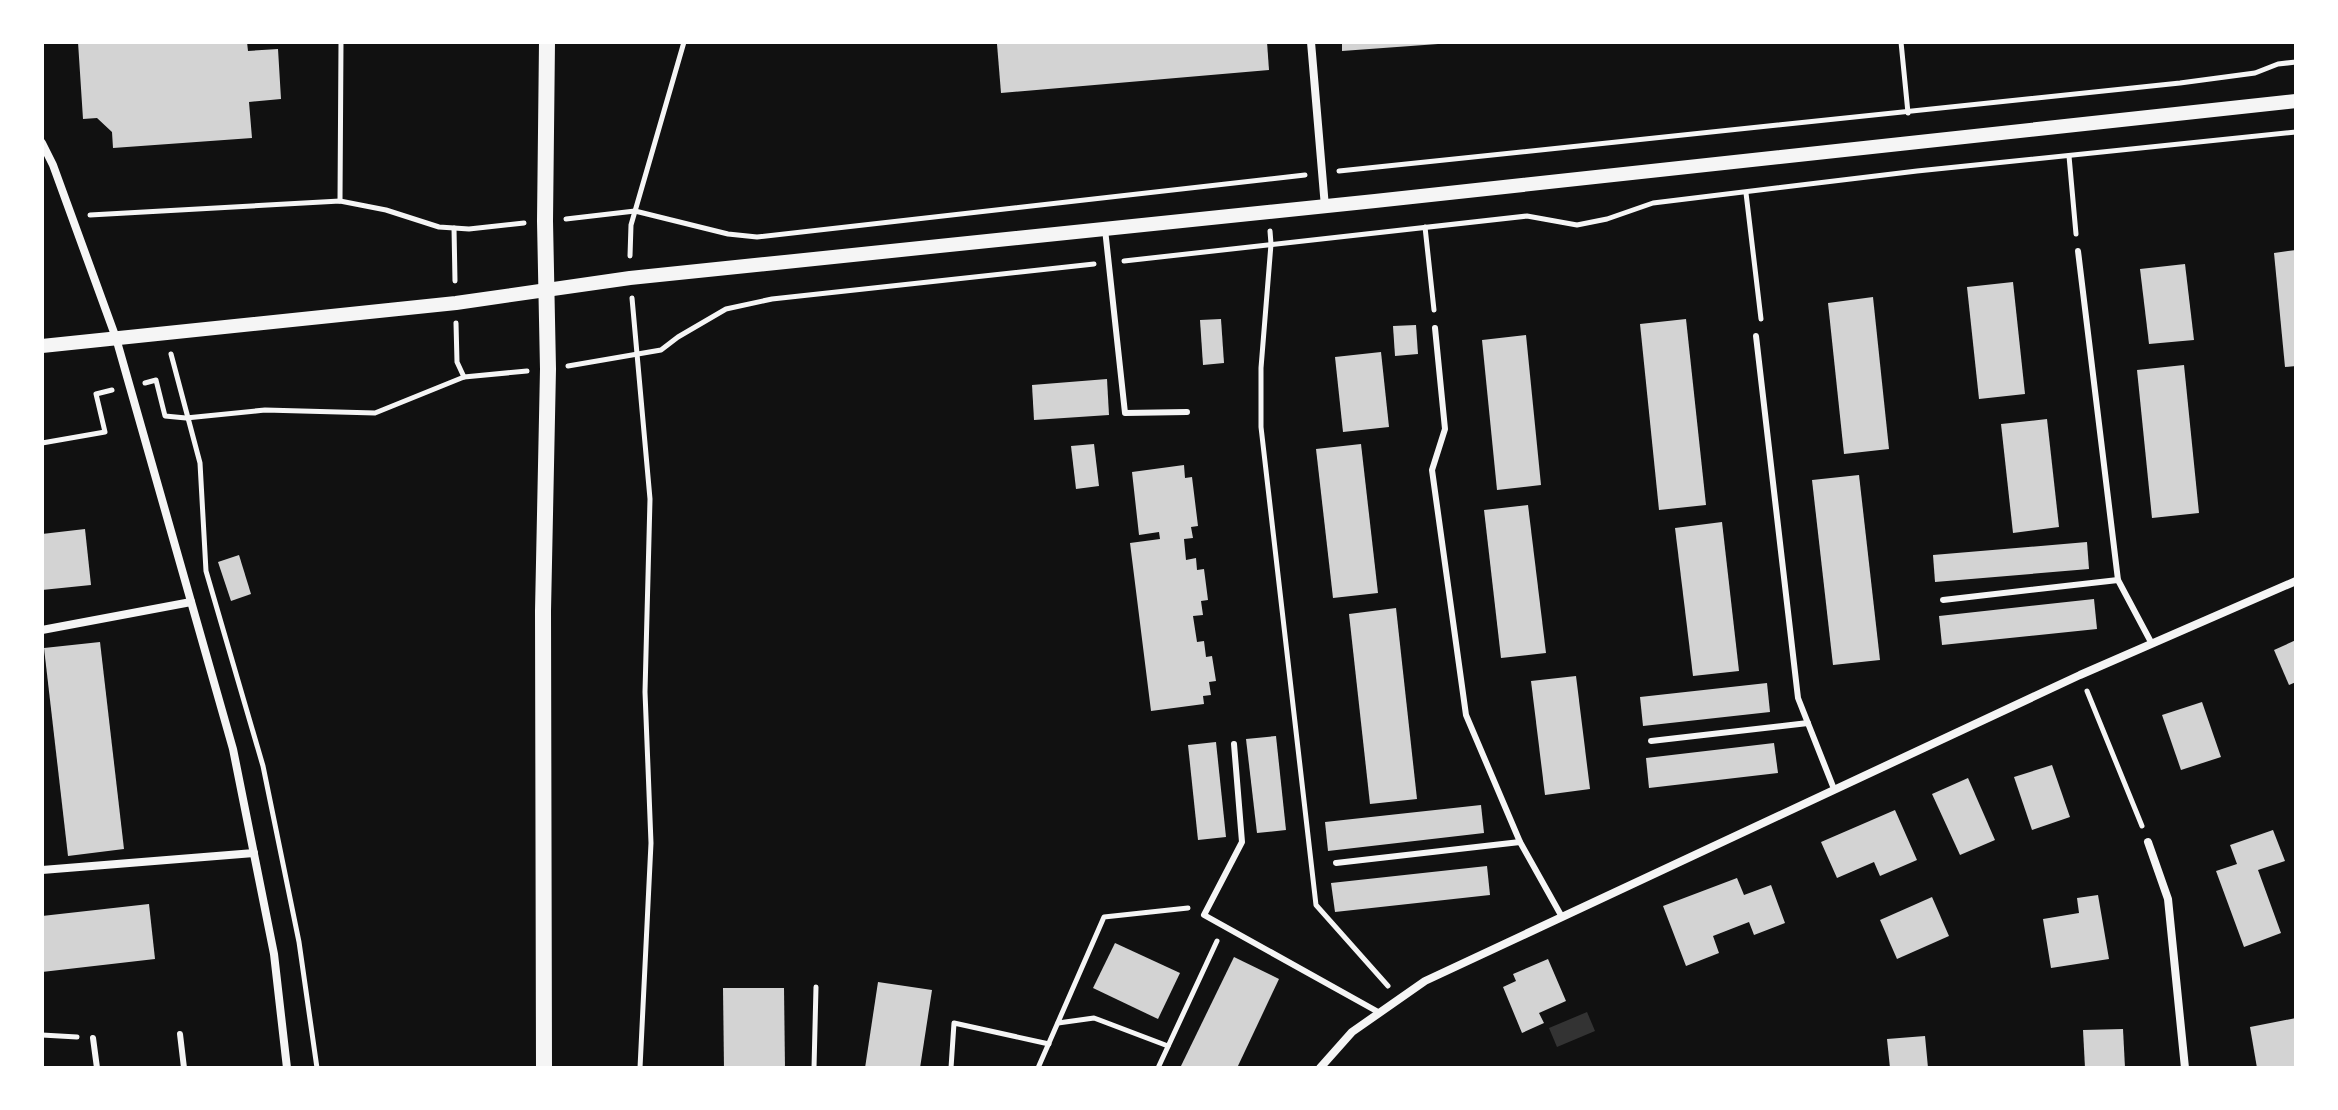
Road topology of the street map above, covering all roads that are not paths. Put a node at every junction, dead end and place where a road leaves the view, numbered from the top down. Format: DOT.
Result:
graph roads {
  1 [pos="547,42"];
  2 [pos="1311,42"];
  3 [pos="2296,101"];
  4 [pos="42,143"];
  5 [pos="1325,207"];
  6 [pos="1105,229"];
  7 [pos="2078,251"];
  8 [pos="546,289"];
  9 [pos="1435,328"];
  10 [pos="1756,336"];
  11 [pos="116,338"];
  12 [pos="42,346"];
  13 [pos="1187,412"];
  14 [pos="2118,580"];
  15 [pos="2296,581"];
  16 [pos="1943,600"];
  17 [pos="191,602"];
  18 [pos="42,630"];
  19 [pos="2152,644"];
  20 [pos="1808,723"];
  21 [pos="1651,741"];
  22 [pos="1234,744"];
  23 [pos="1834,789"];
  24 [pos="1520,842"];
  25 [pos="2148,842"];
  26 [pos="254,853"];
  27 [pos="1336,863"];
  28 [pos="42,870"];
  29 [pos="1562,917"];
  30 [pos="1380,1013"];
  31 [pos="180,1034"];
  32 [pos="93,1038"];
  33 [pos="97,1068"];
  34 [pos="184,1068"];
  35 [pos="287,1068"];
  36 [pos="544,1068"];
  37 [pos="1320,1068"];
  38 [pos="2185,1068"];
  1 -- 8 [label="main road"];
  2 -- 5 [label="street"];
  3 -- 5 [label="street"];
  4 -- 11 [label="street"];
  5 -- 6 [label="street"];
  6 -- 8 [label="street"];
  6 -- 13 [label="lane"];
  7 -- 14 [label="lane"];
  8 -- 11 [label="street"];
  8 -- 36 [label="main road"];
  9 -- 24 [label="lane"];
  10 -- 20 [label="lane"];
  11 -- 12 [label="street"];
  11 -- 17 [label="street"];
  14 -- 16 [label="lane"];
  14 -- 19 [label="lane"];
  15 -- 19 [label="street"];
  17 -- 18 [label="street"];
  17 -- 26 [label="street"];
  19 -- 23 [label="street"];
  20 -- 21 [label="lane"];
  20 -- 23 [label="lane"];
  22 -- 30 [label="lane"];
  23 -- 29 [label="street"];
  24 -- 27 [label="lane"];
  24 -- 29 [label="lane"];
  25 -- 38 [label="street"];
  26 -- 28 [label="street"];
  26 -- 35 [label="street"];
  29 -- 30 [label="street"];
  30 -- 37 [label="street"];
  31 -- 34 [label="lane"];
  32 -- 33 [label="lane"];
}
